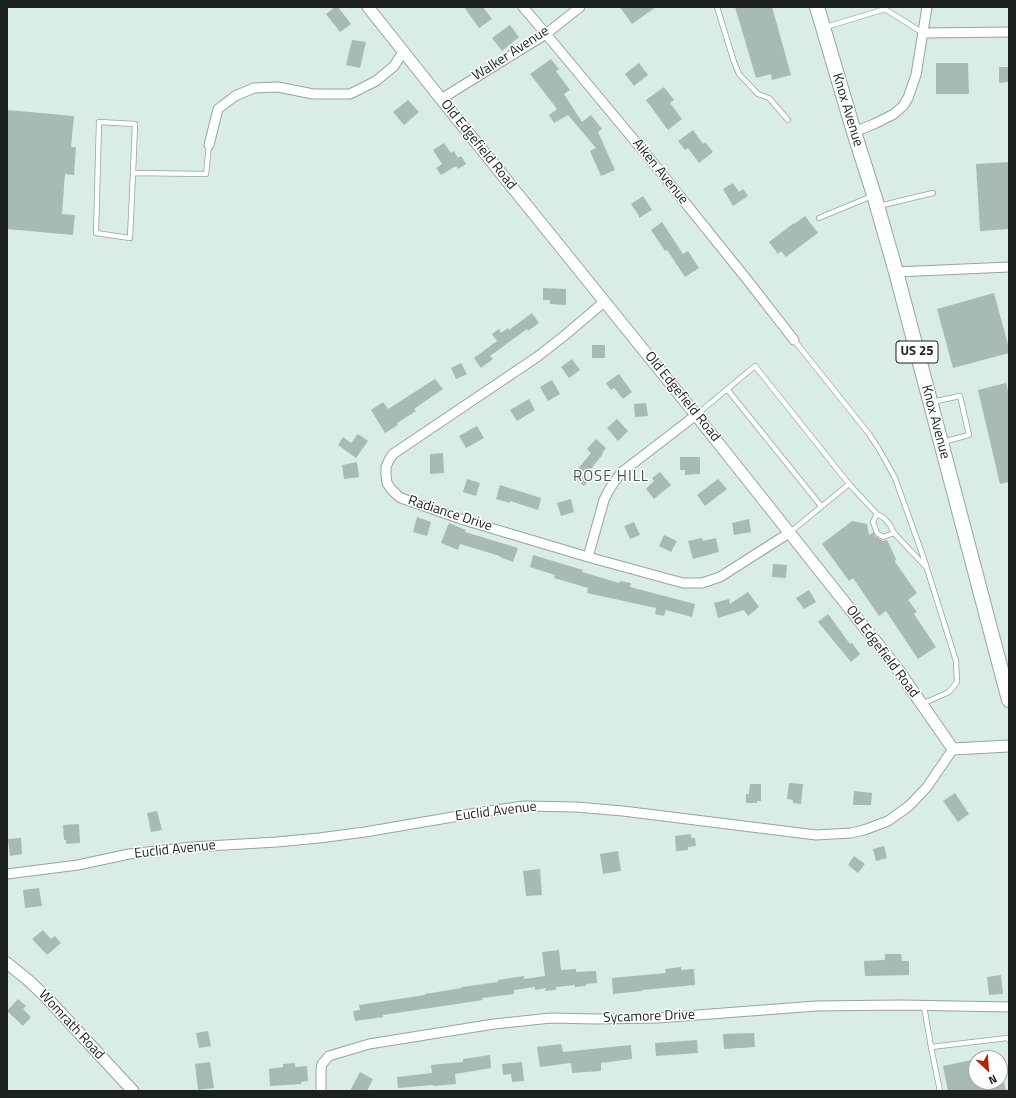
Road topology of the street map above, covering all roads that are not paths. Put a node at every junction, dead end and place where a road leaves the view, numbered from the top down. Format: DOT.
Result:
graph roads {
  1 [pos="368,7"];
  2 [pos="522,7"];
  3 [pos="580,7"];
  4 [pos="717,7"];
  5 [pos="817,7"];
  6 [pos="927,7"];
  7 [pos="823,28"];
  8 [pos="1009,32"];
  9 [pos="922,33"];
  10 [pos="546,34"];
  11 [pos="403,52"];
  12 [pos="441,99"];
  13 [pos="788,120"];
  14 [pos="854,132"];
  15 [pos="209,145"];
  16 [pos="133,173"];
  17 [pos="933,193"];
  18 [pos="875,201"];
  19 [pos="819,218"];
  20 [pos="1009,267"];
  21 [pos="896,272"];
  22 [pos="604,302"];
  23 [pos="794,340"];
  24 [pos="727,389"];
  25 [pos="930,403"];
  26 [pos="696,415"];
  27 [pos="941,442"];
  28 [pos="849,484"];
  29 [pos="821,506"];
  30 [pos="877,514"];
  31 [pos="789,533"];
  32 [pos="894,533"];
  33 [pos="588,557"];
  34 [pos="926,567"];
  35 [pos="1009,700"];
  36 [pos="922,704"];
  37 [pos="1009,746"];
  38 [pos="953,750"];
  39 [pos="7,874"];
  40 [pos="7,963"];
  41 [pos="924,1006"];
  42 [pos="1009,1007"];
  43 [pos="1009,1040"];
  44 [pos="931,1046"];
  45 [pos="133,1091"];
  46 [pos="321,1091"];
  47 [pos="940,1091"];
  1 -- 11 [label="street, Old Edgefield Road"];
  2 -- 10 [label="street, Aiken Avenue"];
  3 -- 10 [label="street, Walker Avenue"];
  4 -- 13 [label="lane"];
  5 -- 7 [label="main road, Knox Avenue / US 25"];
  6 -- 9 [label="street"];
  7 -- 9 [label="lane"];
  7 -- 14 [label="main road, Knox Avenue / US 25"];
  8 -- 9 [label="street"];
  9 -- 14 [label="street"];
  10 -- 12 [label="street, Walker Avenue"];
  10 -- 23 [label="street, Aiken Avenue"];
  11 -- 12 [label="street, Old Edgefield Road"];
  11 -- 15 [label="street"];
  12 -- 22 [label="street, Old Edgefield Road"];
  14 -- 18 [label="main road, Knox Avenue / US 25"];
  15 -- 16 [label="lane"];
  16 -- 16 [label="lane"];
  17 -- 18 [label="lane"];
  18 -- 19 [label="lane"];
  18 -- 21 [label="main road, Knox Avenue / US 25"];
  20 -- 21 [label="street"];
  21 -- 25 [label="main road, Knox Avenue / US 25"];
  22 -- 26 [label="street, Old Edgefield Road"];
  22 -- 33 [label="street, Radiance Drive"];
  23 -- 34 [label="lane"];
  24 -- 26 [label="lane"];
  24 -- 28 [label="lane"];
  24 -- 29 [label="lane"];
  25 -- 27 [label="main road, Knox Avenue / US 25"];
  25 -- 27 [label="lane"];
  26 -- 31 [label="street, Old Edgefield Road"];
  26 -- 33 [label="street"];
  27 -- 35 [label="main road, Knox Avenue / US 25"];
  28 -- 29 [label="lane"];
  28 -- 30 [label="lane"];
  29 -- 31 [label="lane"];
  30 -- 32 [label="lane"];
  30 -- 32 [label="lane"];
  31 -- 33 [label="street, Radiance Drive"];
  31 -- 36 [label="street, Old Edgefield Road"];
  32 -- 34 [label="lane"];
  34 -- 36 [label="lane"];
  36 -- 38 [label="street, Old Edgefield Road"];
  37 -- 38 [label="street"];
  38 -- 39 [label="street, Euclid Avenue"];
  40 -- 45 [label="street, Womrath Road"];
  41 -- 42 [label="street, Sycamore Drive"];
  41 -- 44 [label="lane"];
  41 -- 46 [label="street, Sycamore Drive"];
  43 -- 44 [label="lane"];
  44 -- 47 [label="lane"];
}
